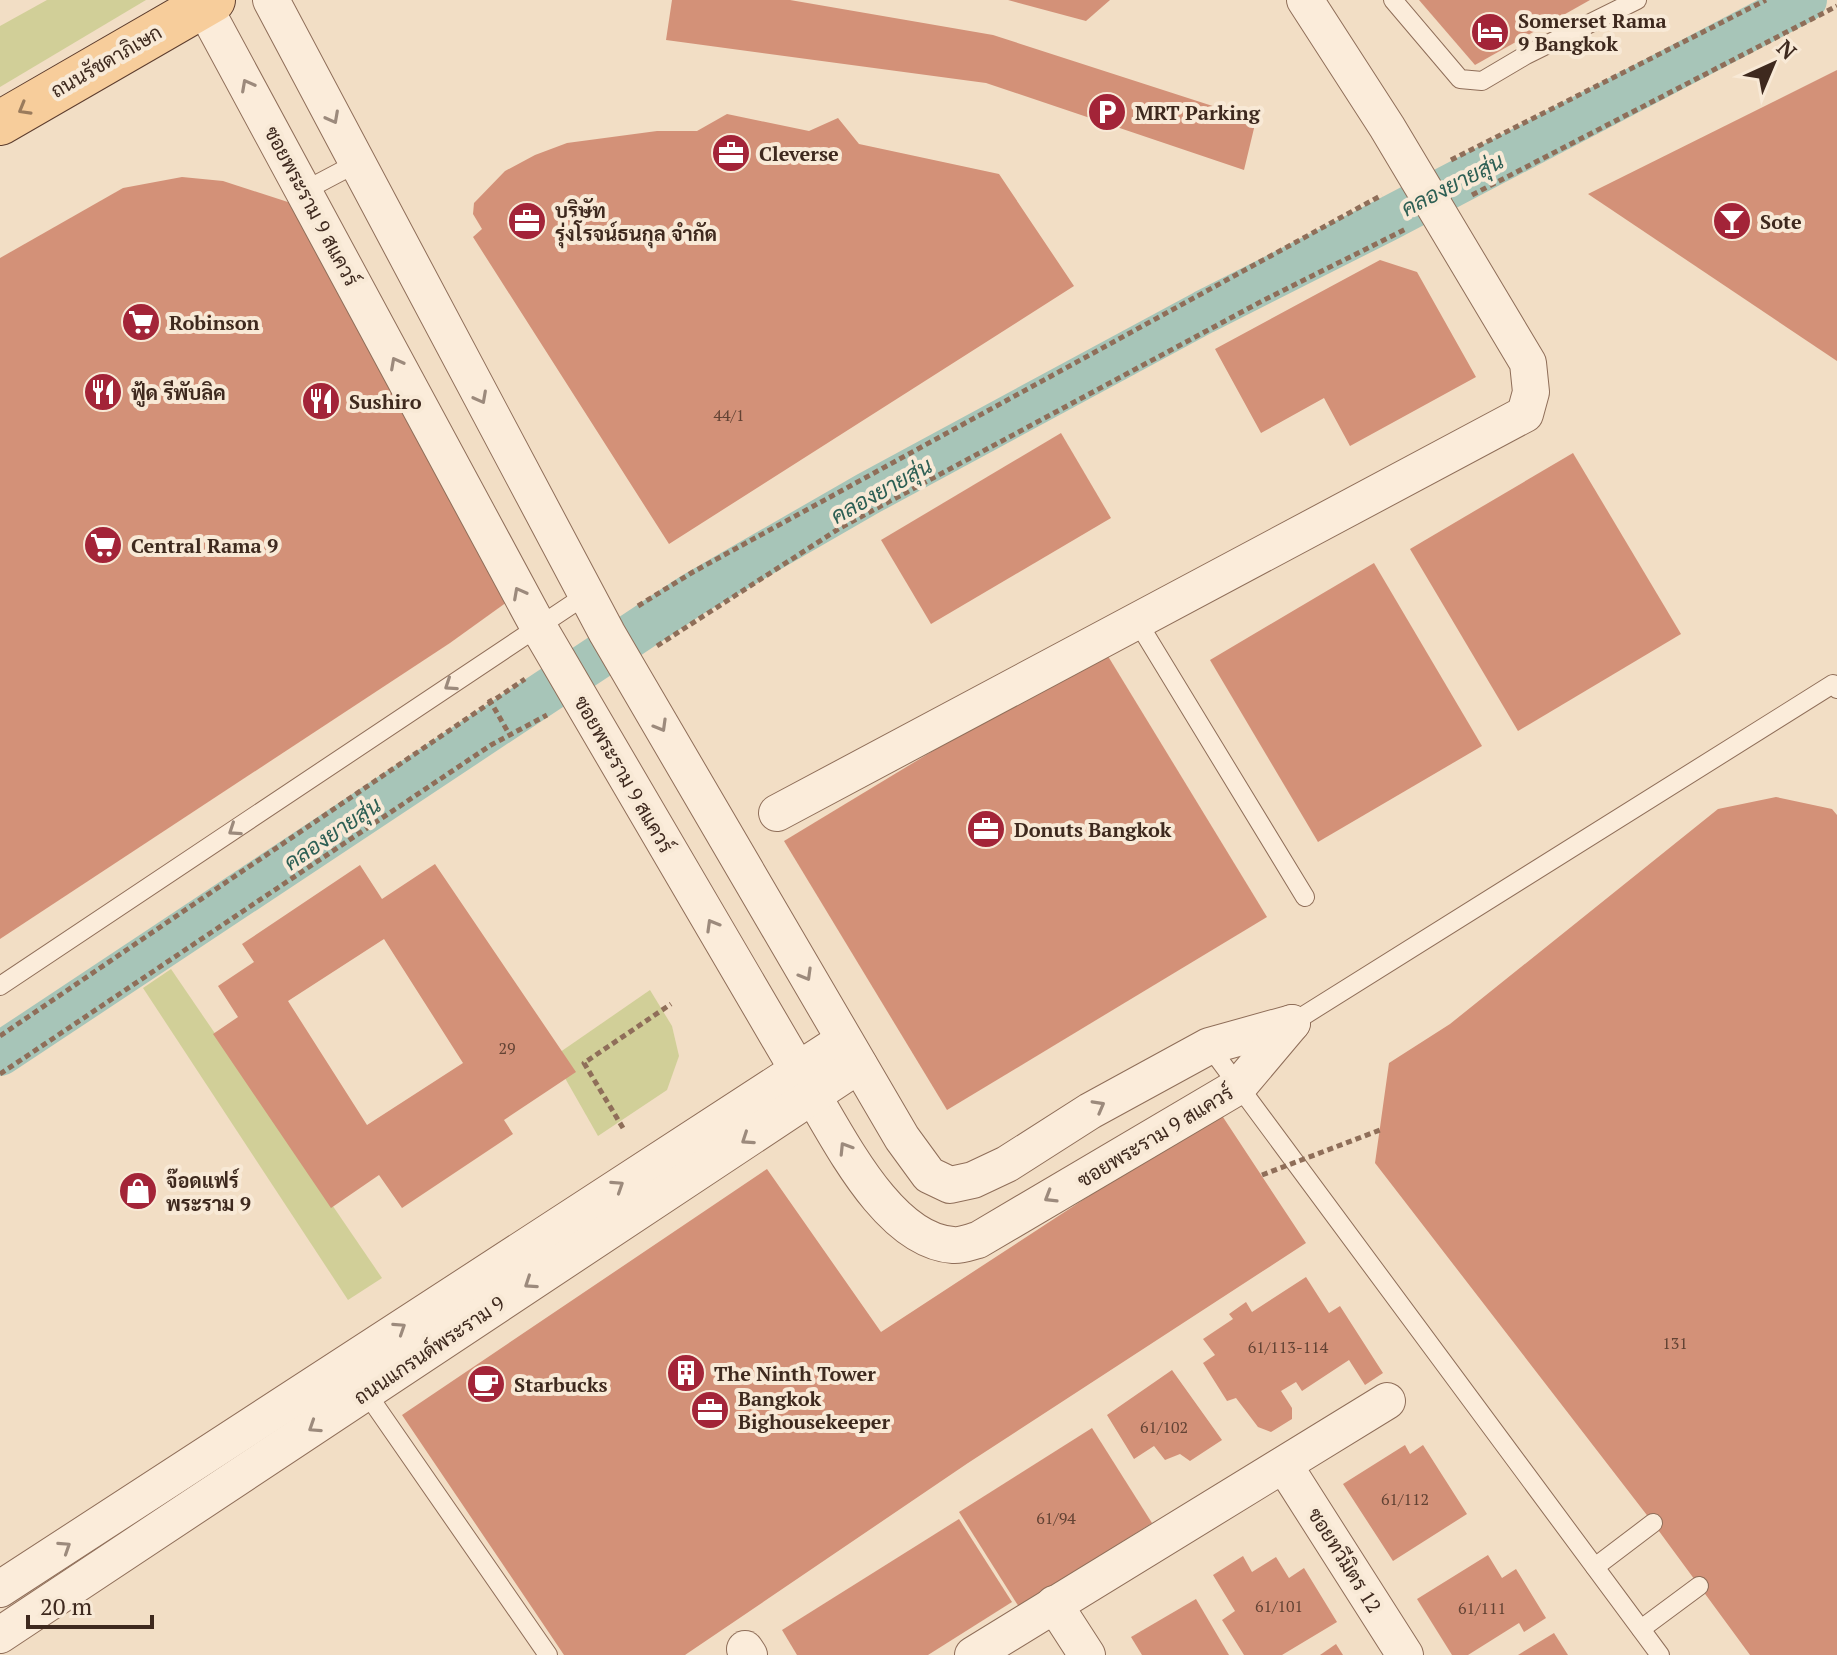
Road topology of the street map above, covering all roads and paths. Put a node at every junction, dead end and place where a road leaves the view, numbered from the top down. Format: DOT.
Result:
graph roads {
  1 [pos="271,0"];
  2 [pos="1305,0"];
  3 [pos="1393,0"];
  4 [pos="1637,0"];
  5 [pos="1766,0"];
  6 [pos="208,3"];
  7 [pos="1837,6"];
  8 [pos="0,123"];
  9 [pos="357,163"];
  10 [pos="304,191"];
  11 [pos="1427,195"];
  12 [pos="586,595"];
  13 [pos="1137,621"];
  14 [pos="538,626"];
  15 [pos="622,642"];
  16 [pos="571,683"];
  17 [pos="1837,689"];
  18 [pos="493,705"];
  19 [pos="479,710"];
  20 [pos="508,732"];
  21 [pos="777,813"];
  22 [pos="1305,897"];
  23 [pos="0,986"];
  24 [pos="671,1004"];
  25 [pos="1292,1023"];
  26 [pos="0,1036"];
  27 [pos="1209,1046"];
  28 [pos="852,1052"];
  29 [pos="0,1074"];
  30 [pos="805,1083"];
  31 [pos="1239,1086"];
  32 [pos="623,1128"];
  33 [pos="1380,1130"];
  34 [pos="1262,1175"];
  35 [pos="348,1362"];
  36 [pos="366,1392"];
  37 [pos="1387,1401"];
  38 [pos="1284,1465"];
  39 [pos="1653,1523"];
  40 [pos="1595,1567"];
  41 [pos="1699,1586"];
  42 [pos="0,1589"];
  43 [pos="1054,1604"];
  44 [pos="1641,1629"];
  45 [pos="0,1635"];
  46 [pos="548,1655"];
  47 [pos="973,1655"];
  48 [pos="1087,1655"];
  49 [pos="1405,1655"];
  50 [pos="1660,1655"];
  1 -- 9 [label="street, one-way"];
  2 -- 11 [label="street"];
  3 -- 4 [label="lane"];
  5 -- 11 [label="path"];
  6 -- 8 [label="main road, ถนนรัชดาภิเษก, one-way"];
  10 -- 6 [label="street, ซอยพระราม 9 สแควร์, one-way"];
  7 -- 11 [label="path"];
  9 -- 10 [label="lane"];
  9 -- 12 [label="street, one-way"];
  14 -- 10 [label="street, ซอยพระราม 9 สแควร์, one-way"];
  11 -- 13 [label="street"];
  11 -- 15 [label="path"];
  11 -- 15 [label="path"];
  12 -- 14 [label="lane"];
  12 -- 15 [label="street"];
  13 -- 21 [label="street"];
  13 -- 22 [label="lane"];
  14 -- 16 [label="street, ซอยพระราม 9 สแควร์"];
  14 -- 23 [label="lane, one-way"];
  15 -- 28 [label="street, one-way"];
  16 -- 29 [label="path"];
  30 -- 16 [label="street, ซอยพระราม 9 สแควร์, one-way"];
  17 -- 25 [label="lane"];
  18 -- 20 [label="path"];
  19 -- 26 [label="path"];
  24 -- 32 [label="path"];
  25 -- 27 [label="street"];
  25 -- 31 [label="street, ซอยพระราม 9 สแควร์"];
  28 -- 27 [label="street, one-way"];
  27 -- 31 [label="lane"];
  28 -- 30 [label="street, ถนนแกรนด์พระราม 9"];
  31 -- 30 [label="street, ซอยพระราม 9 สแควร์, one-way"];
  35 -- 30 [label="street, ถนนแกรนด์พระราม 9, one-way"];
  30 -- 36 [label="street, ถนนแกรนด์พระราม 9, one-way"];
  31 -- 40 [label="lane"];
  33 -- 34 [label="path, bridge"];
  35 -- 36 [label="lane"];
  42 -- 35 [label="street, ถนนแกรนด์พระราม 9, one-way"];
  36 -- 45 [label="street, ถนนแกรนด์พระราม 9, one-way"];
  36 -- 46 [label="lane"];
  37 -- 38 [label="street"];
  38 -- 43 [label="street"];
  38 -- 49 [label="street, ซอยทวีมิตร 12"];
  39 -- 40 [label="lane"];
  40 -- 44 [label="lane"];
  41 -- 44 [label="lane"];
  43 -- 47 [label="street"];
  43 -- 48 [label="street"];
  44 -- 50 [label="lane"];
}
